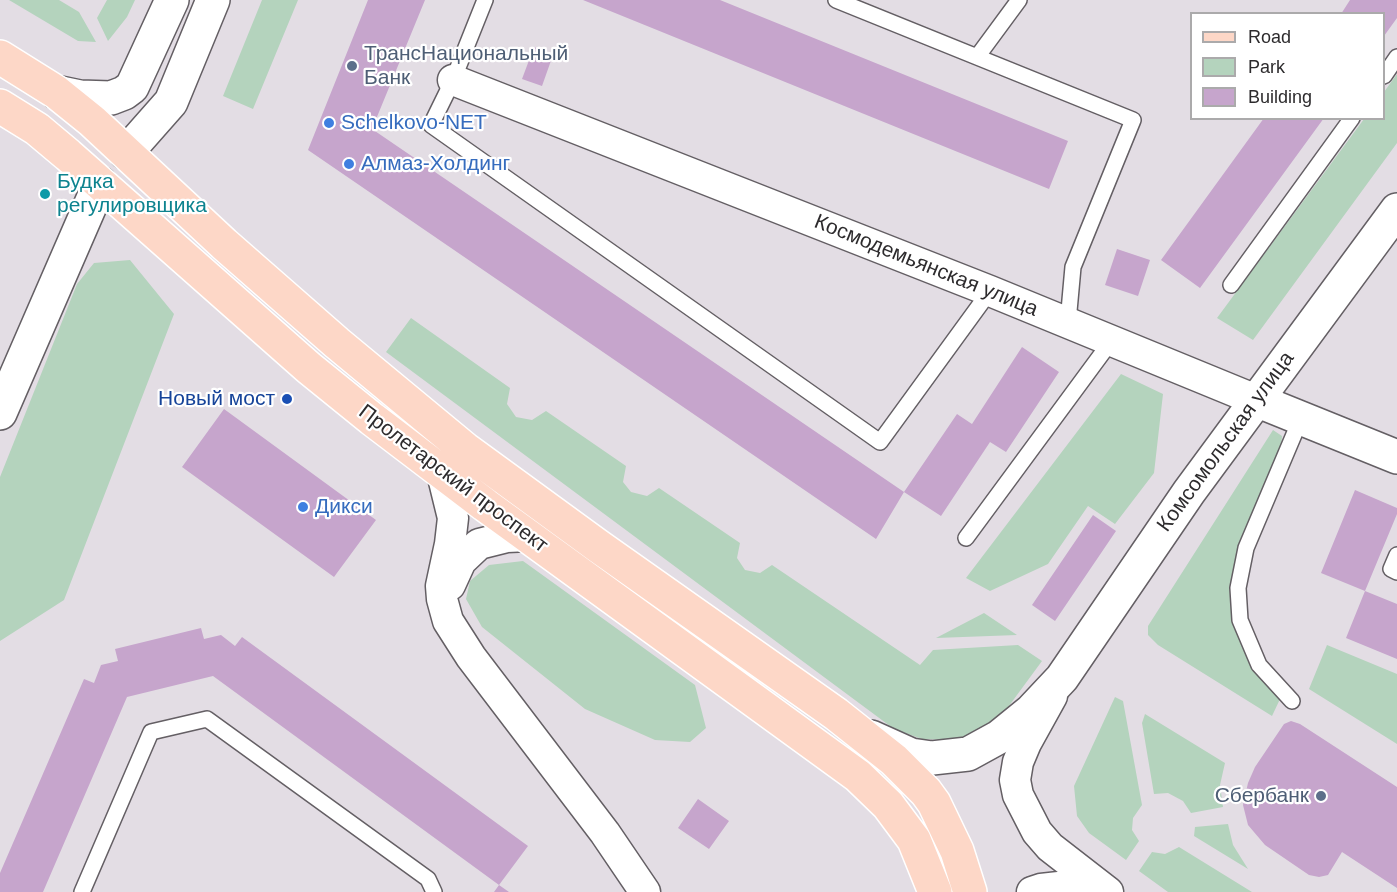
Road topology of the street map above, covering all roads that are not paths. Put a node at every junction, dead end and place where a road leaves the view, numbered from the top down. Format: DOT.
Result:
graph roads {
  1 [pos="172,0"];
  2 [pos="213,0"];
  3 [pos="485,0"];
  4 [pos="836,0"];
  5 [pos="1019,0"];
  6 [pos="0,57"];
  7 [pos="977,57"];
  8 [pos="1397,57"];
  9 [pos="1385,73"];
  10 [pos="453,80"];
  11 [pos="56,92"];
  12 [pos="0,106"];
  13 [pos="1351,120"];
  14 [pos="126,153"];
  15 [pos="100,183"];
  16 [pos="1397,210"];
  17 [pos="1231,285"];
  18 [pos="990,291"];
  19 [pos="1068,322"];
  20 [pos="1112,340"];
  21 [pos="1256,400"];
  22 [pos="0,413"];
  23 [pos="1301,417"];
  24 [pos="1397,457"];
  25 [pos="442,473"];
  26 [pos="529,536"];
  27 [pos="966,537"];
  28 [pos="1397,555"];
  29 [pos="1397,572"];
  30 [pos="448,621"];
  31 [pos="1062,678"];
  32 [pos="1292,701"];
  33 [pos="861,732"];
  34 [pos="82,892"];
  35 [pos="434,892"];
  36 [pos="645,892"];
  37 [pos="935,892"];
  38 [pos="970,892"];
  39 [pos="1032,892"];
  40 [pos="1090,892"];
  41 [pos="1108,892"];
  1 -- 11 [label="street"];
  2 -- 14 [label="street"];
  3 -- 10 [label="lane"];
  4 -- 7 [label="lane"];
  5 -- 7 [label="lane"];
  6 -- 11 [label="main road, Пролетарский проспект"];
  7 -- 19 [label="lane"];
  8 -- 9 [label="lane"];
  10 -- 18 [label="street, Космодемьянская улица"];
  10 -- 18 [label="lane"];
  11 -- 14 [label="main road, Пролетарский проспект"];
  12 -- 15 [label="main road, Пролетарский проспект"];
  13 -- 17 [label="lane"];
  14 -- 15 [label="main road"];
  14 -- 33 [label="main road, Пролетарский проспект"];
  15 -- 22 [label="street"];
  15 -- 25 [label="main road, Пролетарский проспект"];
  16 -- 21 [label="street, Комсомольская улица"];
  18 -- 19 [label="street, Космодемьянская улица"];
  19 -- 20 [label="street, Космодемьянская улица"];
  20 -- 21 [label="street, Космодемьянская улица"];
  20 -- 27 [label="lane"];
  21 -- 23 [label="street, Космодемьянская улица"];
  21 -- 31 [label="street, Комсомольская улица"];
  23 -- 24 [label="street, Космодемьянская улица"];
  23 -- 32 [label="lane"];
  25 -- 26 [label="main road, Пролетарский проспект"];
  25 -- 30 [label="street"];
  26 -- 30 [label="street"];
  26 -- 37 [label="main road, Пролетарский проспект"];
  28 -- 29 [label="lane"];
  30 -- 36 [label="street"];
  31 -- 33 [label="street, Комсомольская улица"];
  31 -- 41 [label="street, Комсомольская улица"];
  33 -- 38 [label="main road, Пролетарский проспект"];
  34 -- 35 [label="lane"];
  39 -- 40 [label="street"];
}
